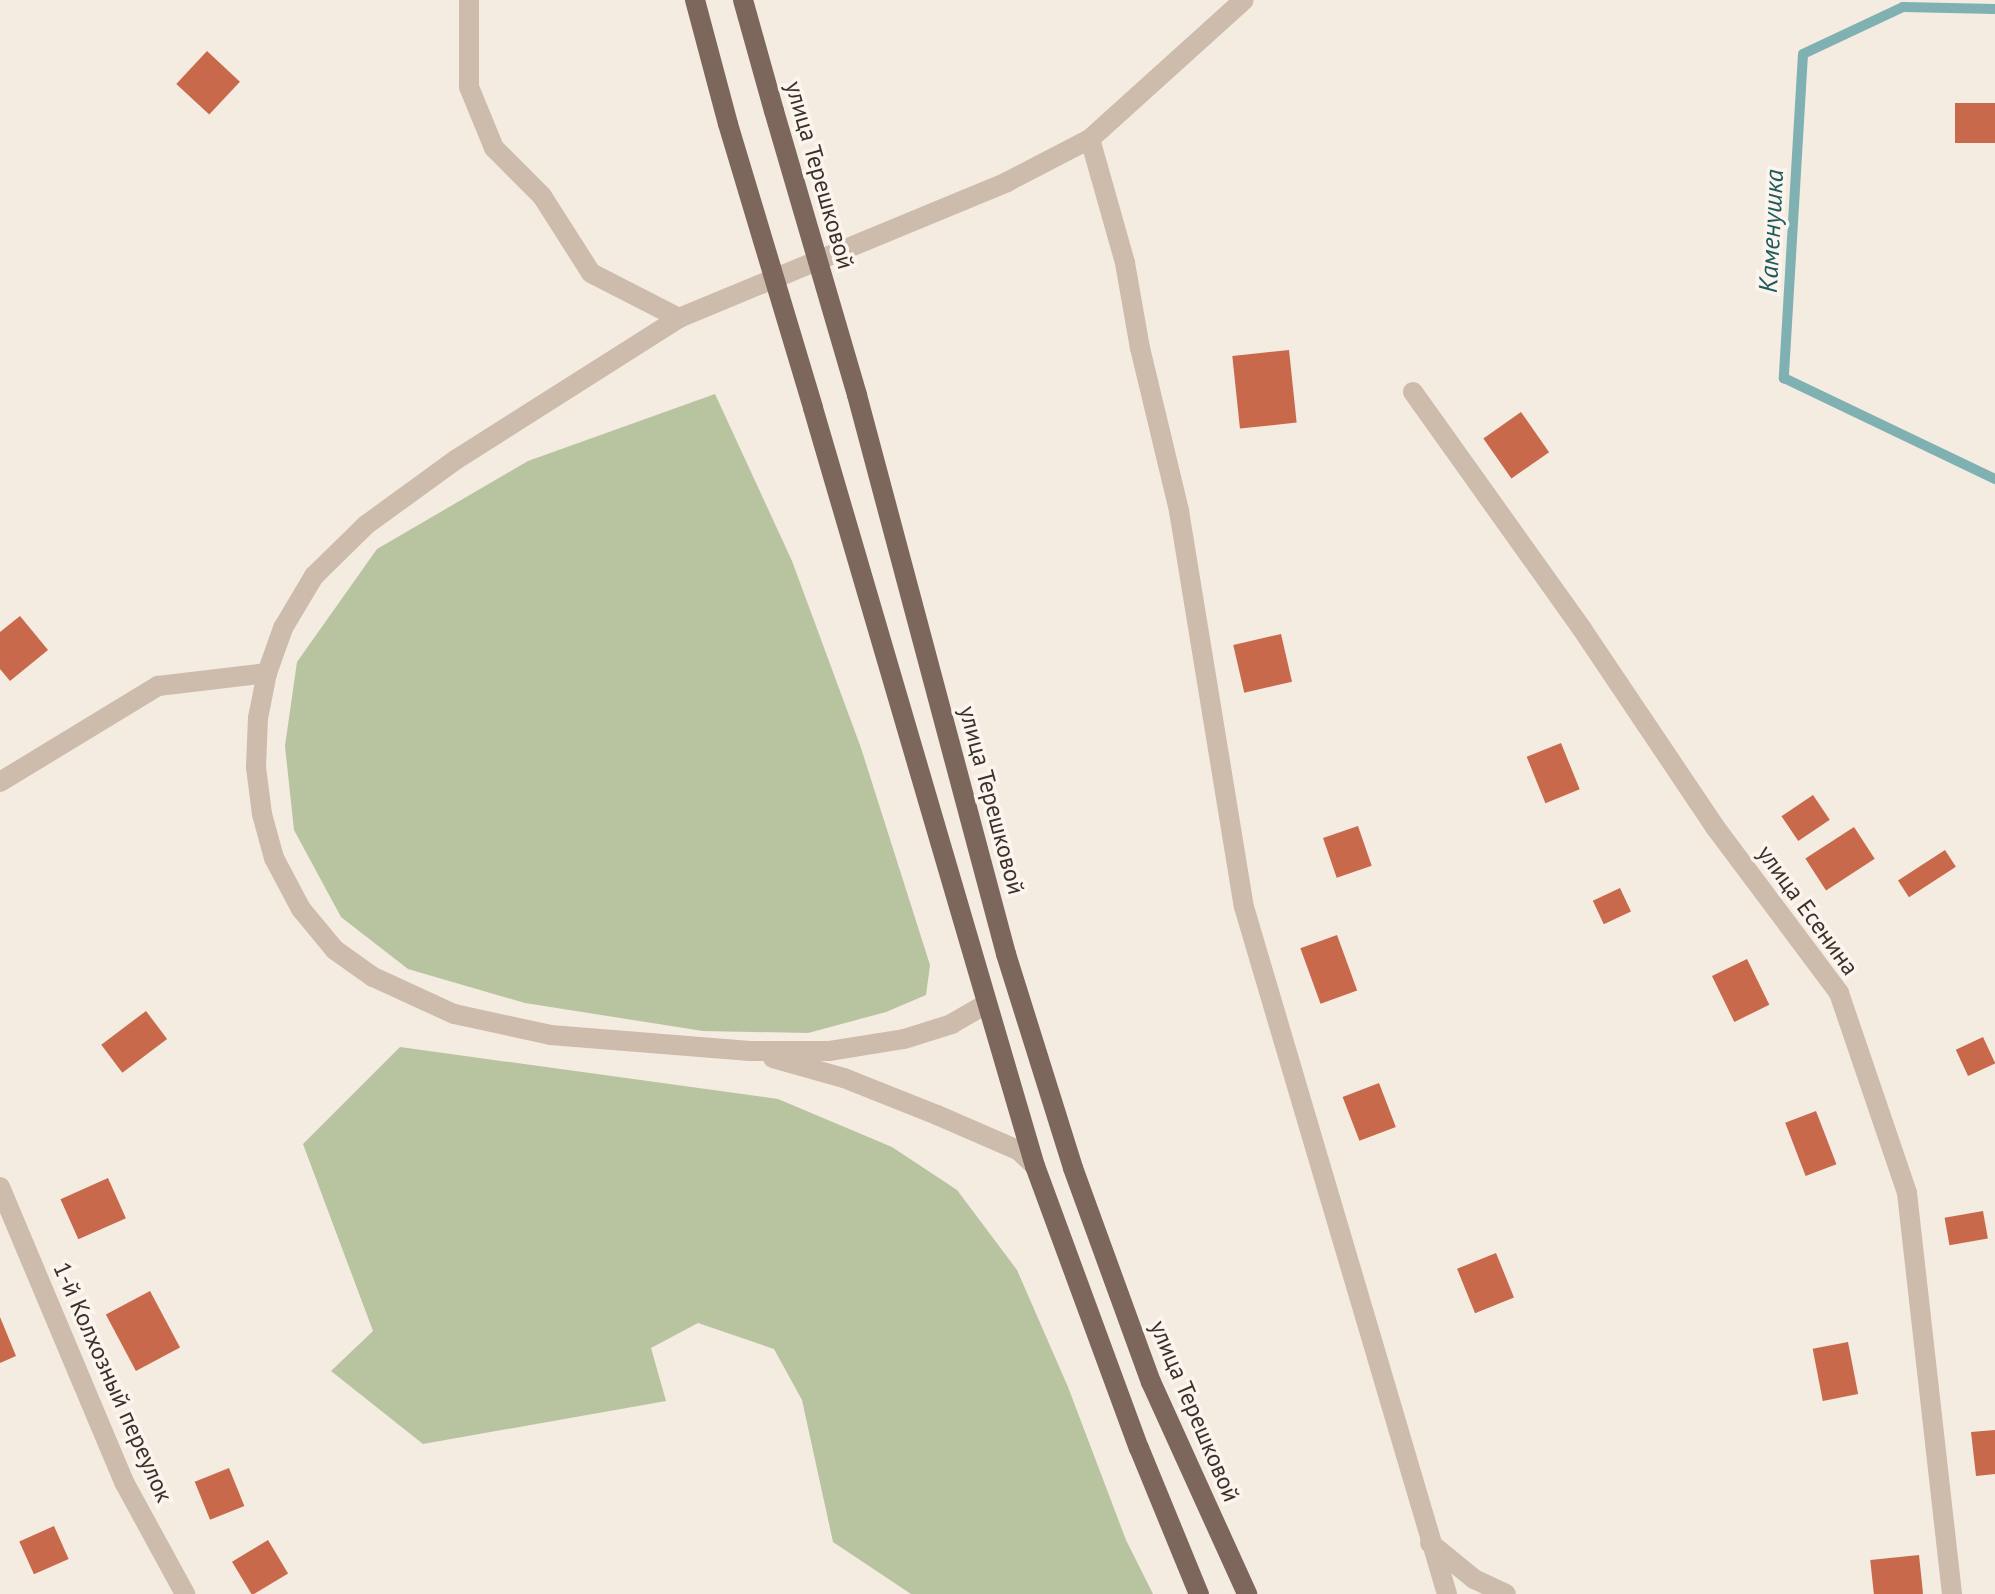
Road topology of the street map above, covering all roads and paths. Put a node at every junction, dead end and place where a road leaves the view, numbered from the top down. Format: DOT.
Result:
graph roads {
  1 [pos="469,0"];
  2 [pos="695,0"];
  3 [pos="743,0"];
  4 [pos="1244,0"];
  5 [pos="1090,139"];
  6 [pos="679,318"];
  7 [pos="1413,392"];
  8 [pos="267,673"];
  9 [pos="0,782"];
  10 [pos="986,1004"];
  11 [pos="750,1051"];
  12 [pos="1035,1166"];
  13 [pos="0,1187"];
  14 [pos="1429,1543"];
  15 [pos="185,1594"];
  16 [pos="1199,1594"];
  17 [pos="1247,1594"];
  18 [pos="1447,1594"];
  19 [pos="1506,1594"];
  20 [pos="1952,1594"];
  1 -- 6 [label="street"];
  2 -- 10 [label="main road, bridge"];
  3 -- 17 [label="main road, улица Терешковой, bridge"];
  4 -- 5 [label="street"];
  5 -- 6 [label="street"];
  5 -- 14 [label="street"];
  6 -- 8 [label="street"];
  7 -- 20 [label="street, улица Есенина"];
  8 -- 9 [label="street"];
  8 -- 11 [label="street"];
  10 -- 11 [label="street"];
  10 -- 12 [label="main road"];
  11 -- 12 [label="street"];
  12 -- 16 [label="main road"];
  13 -- 15 [label="street, 1-й Колхозный переулок"];
  14 -- 18 [label="street"];
  14 -- 19 [label="street"];
}
